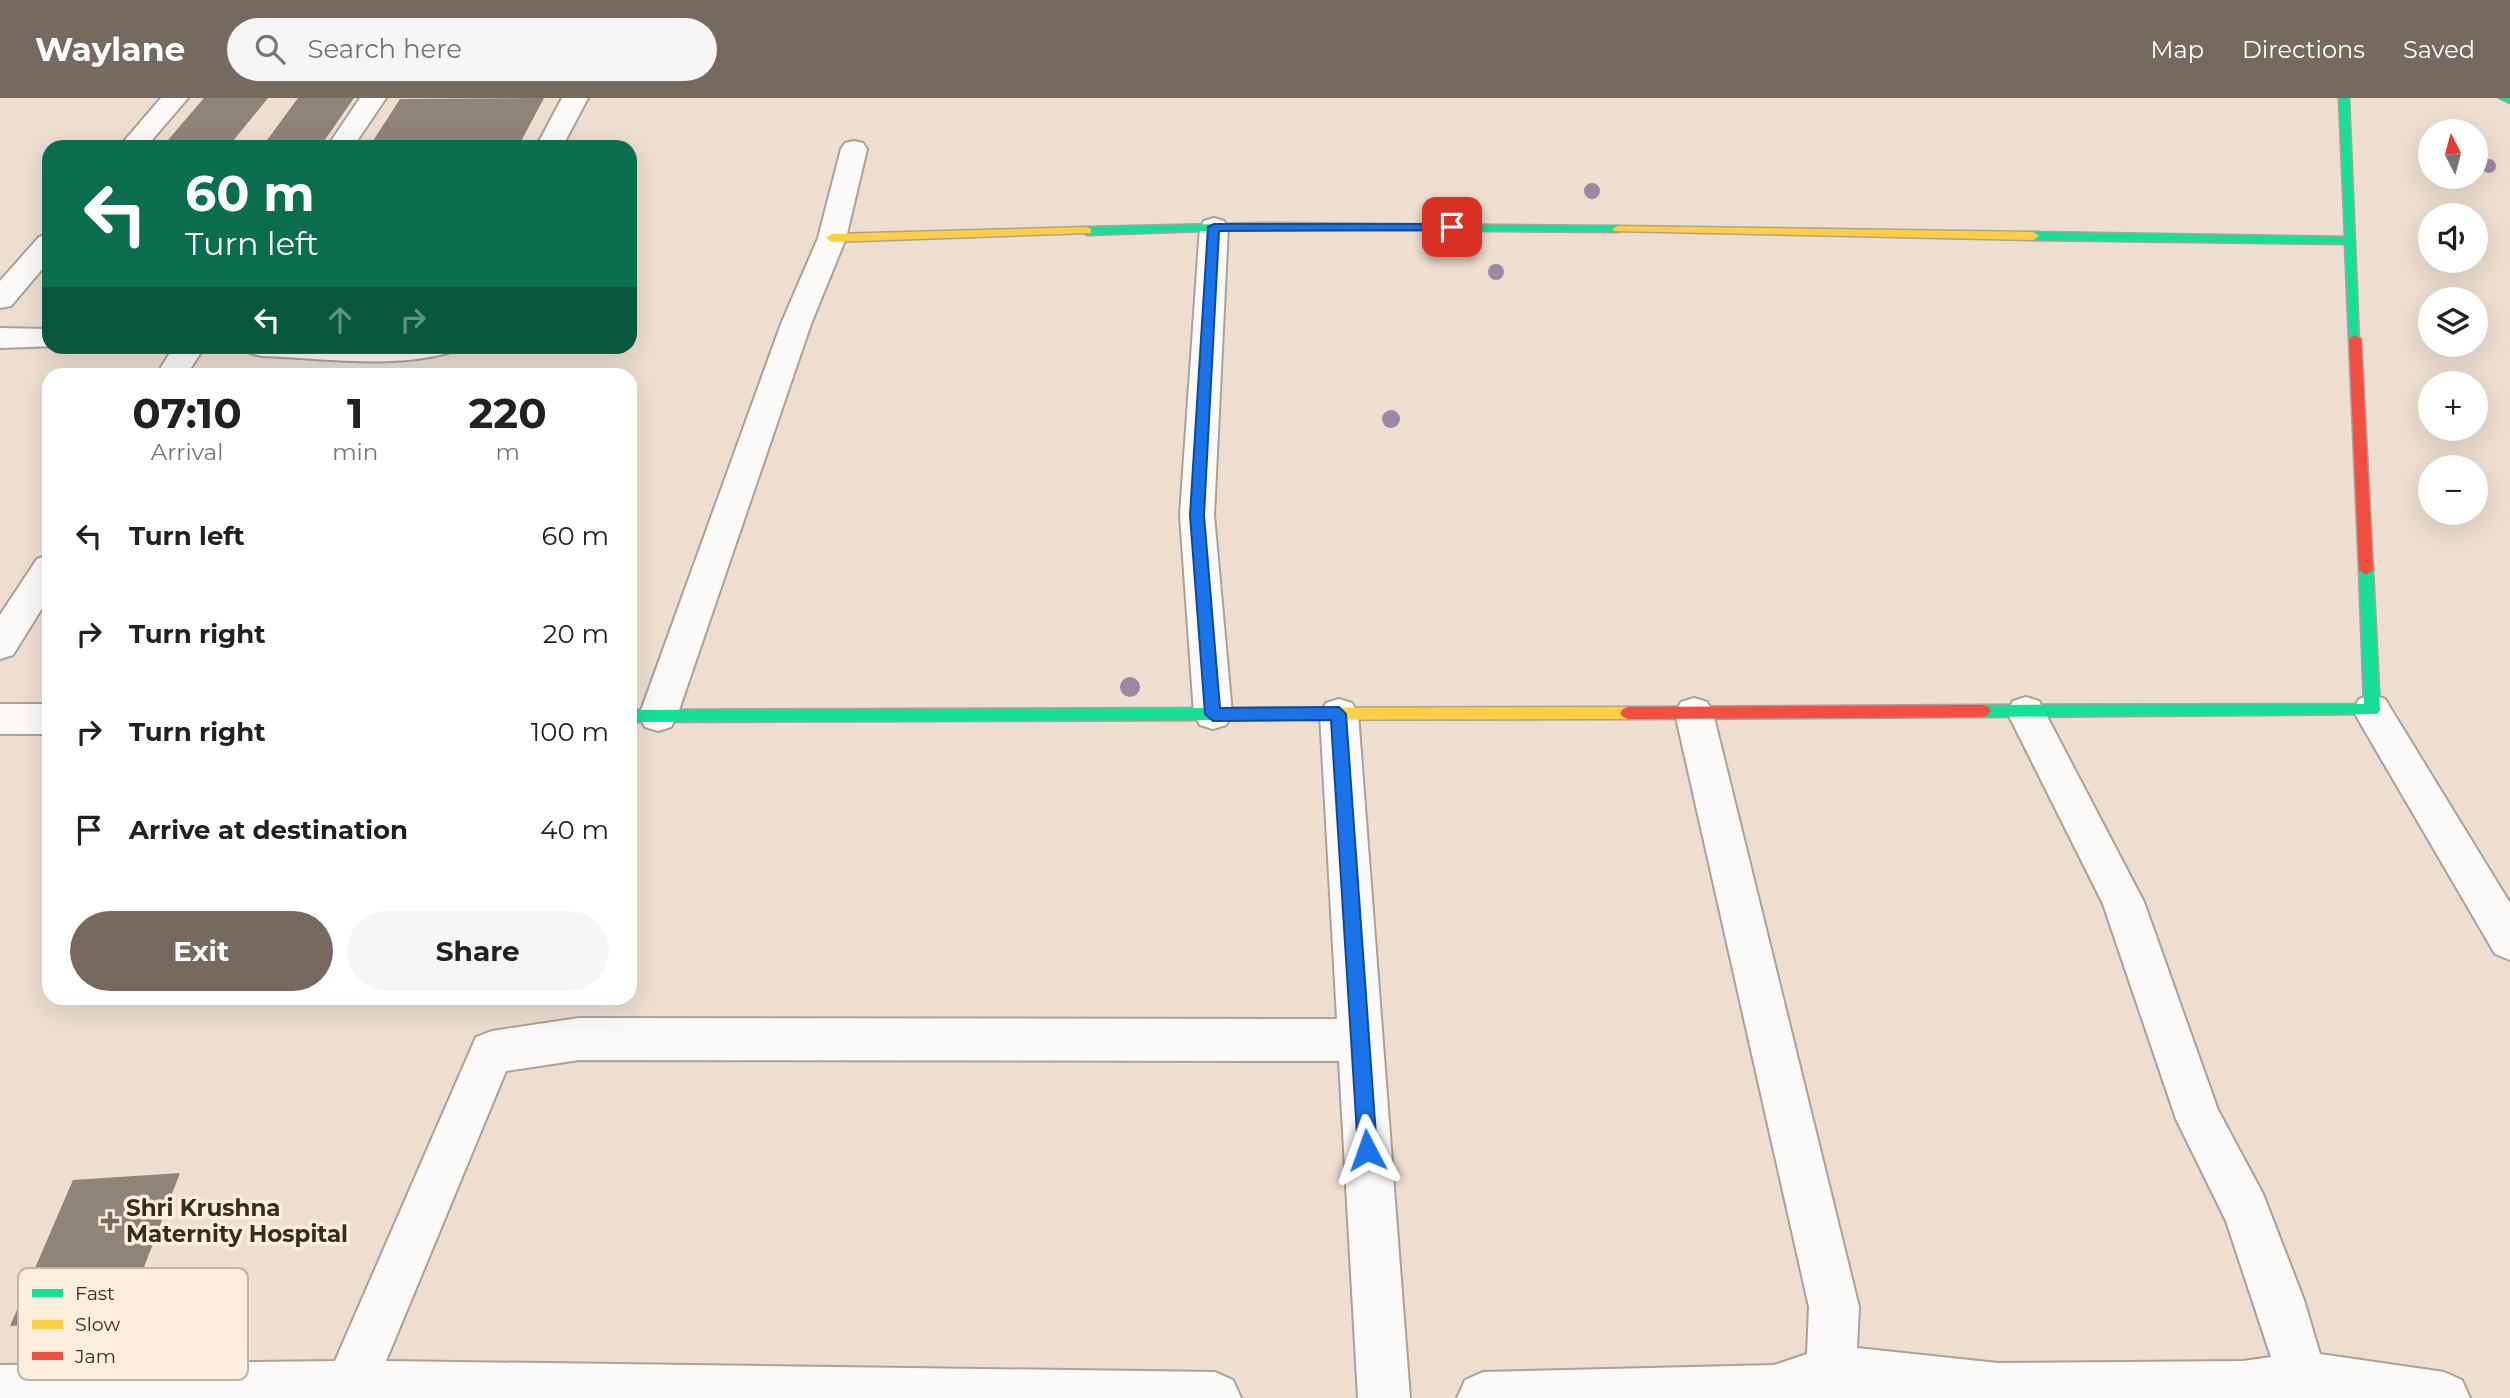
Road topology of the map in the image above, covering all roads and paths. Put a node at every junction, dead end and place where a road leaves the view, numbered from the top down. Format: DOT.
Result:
graph roads {
  1 [pos="175,98"];
  2 [pos="373,98"];
  3 [pos="575,98"];
  4 [pos="2344,98"];
  5 [pos="2504,98"];
  6 [pos="2510,100"];
  7 [pos="138,140"];
  8 [pos="345,140"];
  9 [pos="553,140"];
  10 [pos="854,149"];
  11 [pos="1214,227"];
  12 [pos="832,238"];
  13 [pos="2350,241"];
  14 [pos="42,251"];
  15 [pos="0,299"];
  16 [pos="0,338"];
  17 [pos="42,339"];
  18 [pos="42,579"];
  19 [pos="0,645"];
  20 [pos="2372,710"];
  21 [pos="2026,712"];
  22 [pos="1693,713"];
  23 [pos="1213,714"];
  24 [pos="1339,714"];
  25 [pos="644,716"];
  26 [pos="0,719"];
  27 [pos="42,719"];
  28 [pos="2510,941"];
  29 [pos="1360,1040"];
  30 [pos="2302,1377"];
  31 [pos="1834,1385"];
  32 [pos="350,1386"];
  33 [pos="0,1391"];
  34 [pos="143,1393"];
  35 [pos="1215,1398"];
  36 [pos="1384,1398"];
  37 [pos="1483,1398"];
  38 [pos="2444,1398"];
  1 -- 7 [label="street"];
  2 -- 8 [label="street"];
  3 -- 9 [label="street"];
  4 -- 13 [label="main road"];
  5 -- 6 [label="main road"];
  10 -- 12 [label="street"];
  11 -- 12 [label="main road"];
  11 -- 13 [label="main road"];
  11 -- 23 [label="street"];
  12 -- 25 [label="street"];
  13 -- 20 [label="main road"];
  14 -- 15 [label="street"];
  16 -- 17 [label="street"];
  18 -- 19 [label="street"];
  20 -- 21 [label="main road"];
  20 -- 28 [label="street"];
  21 -- 22 [label="main road"];
  21 -- 30 [label="street"];
  22 -- 24 [label="main road"];
  22 -- 31 [label="street"];
  23 -- 24 [label="main road"];
  23 -- 25 [label="main road"];
  24 -- 29 [label="street"];
  26 -- 27 [label="street"];
  29 -- 32 [label="street"];
  29 -- 36 [label="street"];
  30 -- 31 [label="street"];
  30 -- 38 [label="street"];
  31 -- 37 [label="street"];
  32 -- 34 [label="street"];
  32 -- 35 [label="street"];
  33 -- 34 [label="street"];
}
